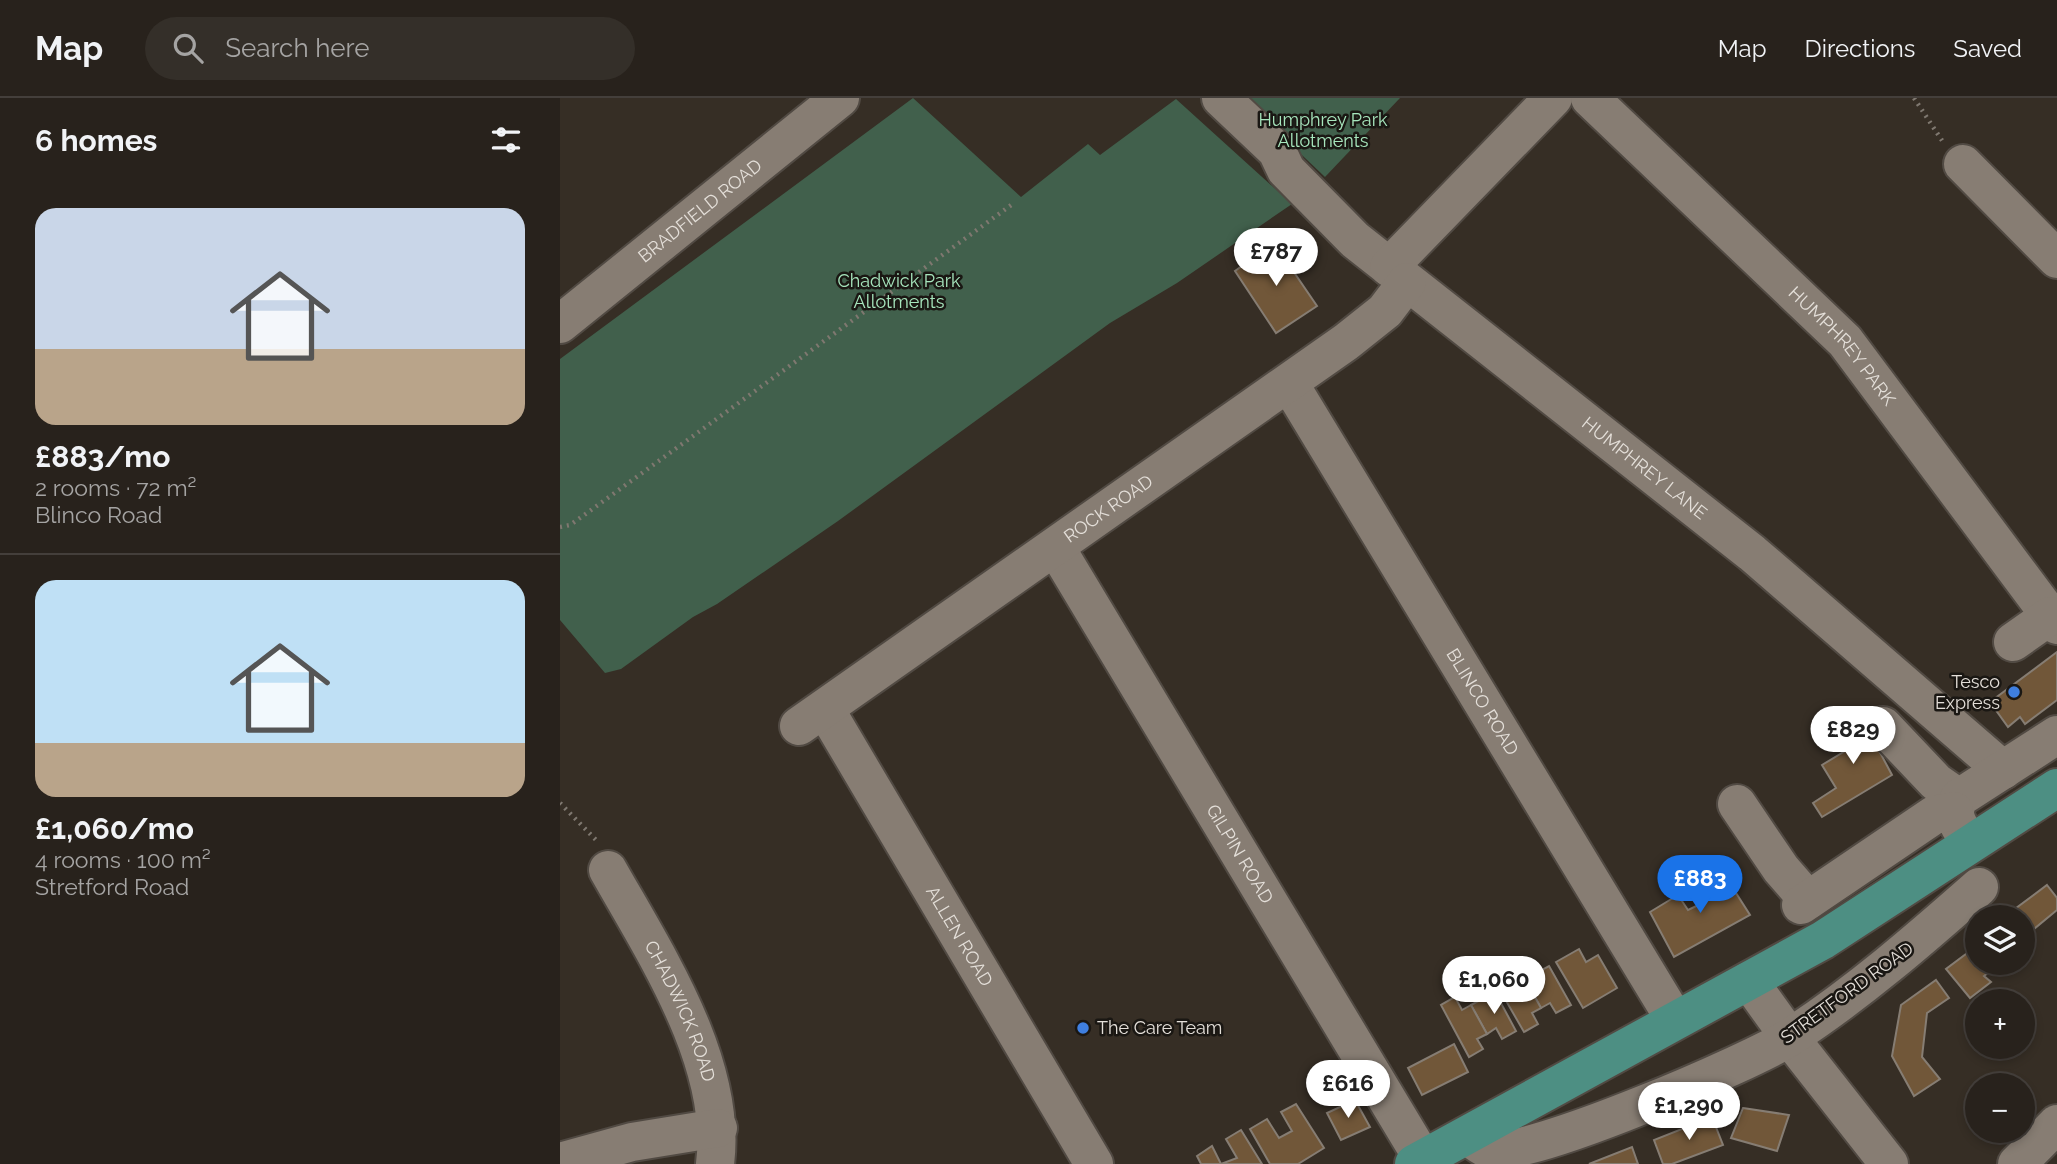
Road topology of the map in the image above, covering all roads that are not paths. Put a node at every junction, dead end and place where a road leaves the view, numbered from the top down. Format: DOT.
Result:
graph roads {
  1 [pos="840,98"];
  2 [pos="1201,98"];
  3 [pos="1221,98"];
  4 [pos="1553,98"];
  5 [pos="1590,98"];
  6 [pos="1963,164"];
  7 [pos="1286,170"];
  8 [pos="2057,259"];
  9 [pos="1398,274"];
  10 [pos="560,324"];
  11 [pos="1289,383"];
  12 [pos="1056,548"];
  13 [pos="2055,622"];
  14 [pos="2014,642"];
  15 [pos="812,718"];
  16 [pos="1883,726"];
  17 [pos="2057,734"];
  18 [pos="2003,771"];
  19 [pos="2057,788"];
  20 [pos="1737,804"];
  21 [pos="1957,804"];
  22 [pos="1972,846"];
  23 [pos="608,870"];
  24 [pos="1979,887"];
  25 [pos="1749,981"];
  26 [pos="1675,1020"];
  27 [pos="1790,1038"];
  28 [pos="2057,1124"];
  29 [pos="1467,1136"];
  30 [pos="717,1146"];
  31 [pos="1419,1161"];
  32 [pos="560,1162"];
  33 [pos="1094,1164"];
  34 [pos="1889,1164"];
  35 [pos="2017,1164"];
  1 -- 10 [label="street, BRADFIELD ROAD"];
  2 -- 7 [label="street, HUMPHREY LANE"];
  3 -- 7 [label="street, HUMPHREY LANE"];
  4 -- 9 [label="street"];
  5 -- 13 [label="street, HUMPHREY PARK"];
  6 -- 8 [label="street"];
  7 -- 9 [label="street, HUMPHREY LANE"];
  9 -- 11 [label="street, ROCK ROAD"];
  9 -- 18 [label="street, HUMPHREY LANE"];
  11 -- 12 [label="street, ROCK ROAD"];
  11 -- 26 [label="street, BLINCO ROAD"];
  12 -- 15 [label="street, ROCK ROAD"];
  12 -- 31 [label="street, GILPIN ROAD"];
  13 -- 14 [label="street"];
  15 -- 33 [label="street, ALLEN ROAD"];
  16 -- 21 [label="street"];
  17 -- 18 [label="street"];
  18 -- 21 [label="street"];
  19 -- 22 [label="main road"];
  20 -- 21 [label="street"];
  21 -- 22 [label="street"];
  22 -- 25 [label="main road"];
  23 -- 30 [label="street, CHADWICK ROAD"];
  24 -- 27 [label="street, STRETFORD ROAD"];
  25 -- 26 [label="main road"];
  25 -- 27 [label="street"];
  26 -- 29 [label="main road"];
  27 -- 29 [label="street, STRETFORD ROAD"];
  27 -- 34 [label="street"];
  28 -- 35 [label="street"];
  29 -- 31 [label="main road"];
  30 -- 32 [label="street"];
}
